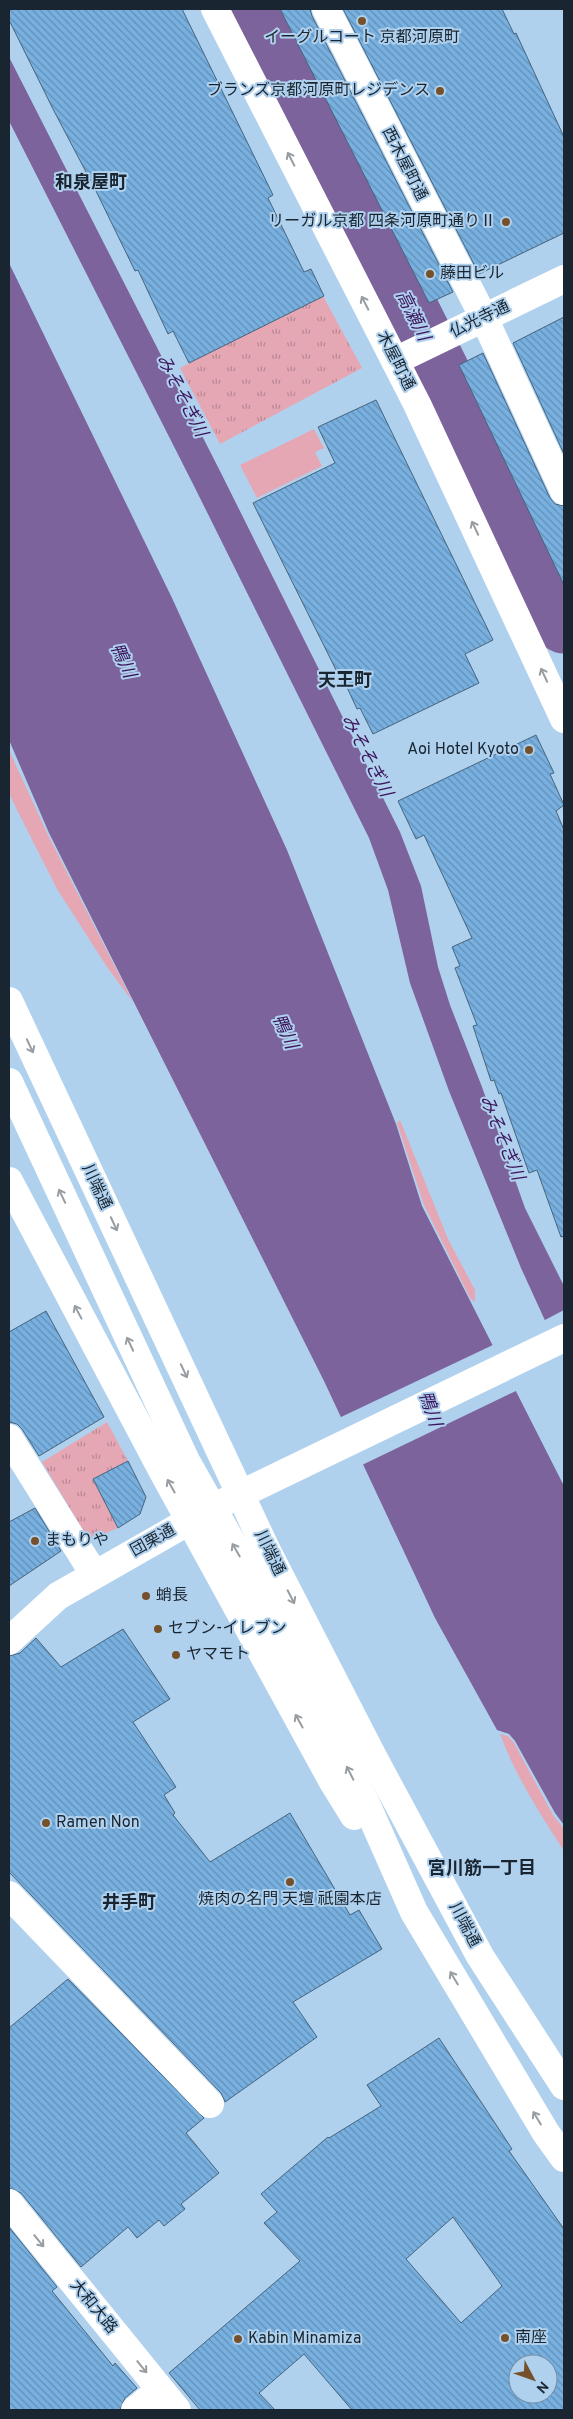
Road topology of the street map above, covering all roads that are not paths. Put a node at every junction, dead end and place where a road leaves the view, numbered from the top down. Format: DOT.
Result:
graph roads {
  1 [pos="215,9"];
  2 [pos="326,9"];
  3 [pos="564,279"];
  4 [pos="478,321"];
  5 [pos="404,357"];
  6 [pos="564,492"];
  7 [pos="564,719"];
  8 [pos="9,1002"];
  9 [pos="9,1082"];
  10 [pos="9,1181"];
  11 [pos="564,1338"];
  12 [pos="9,1438"];
  13 [pos="241,1493"];
  14 [pos="200,1514"];
  15 [pos="94,1574"];
  16 [pos="9,1641"];
  17 [pos="9,1895"];
  18 [pos="564,2086"];
  19 [pos="210,2104"];
  20 [pos="564,2158"];
  21 [pos="9,2203"];
  22 [pos="160,2390"];
  23 [pos="136,2410"];
  24 [pos="177,2410"];
  5 -- 1 [label="street, 木屋町通, one-way"];
  2 -- 4 [label="street, 西木屋町通"];
  3 -- 4 [label="street, 仏光寺通"];
  4 -- 5 [label="street, 仏光寺通"];
  4 -- 6 [label="street, 西木屋町通"];
  7 -- 5 [label="street, 木屋町通, one-way"];
  8 -- 13 [label="street, 川端通, one-way"];
  14 -- 9 [label="street, one-way"];
  14 -- 10 [label="street, one-way"];
  11 -- 13 [label="street, 団栗通"];
  12 -- 15 [label="street"];
  13 -- 14 [label="street, 団栗通"];
  13 -- 18 [label="street, 川端通, one-way"];
  14 -- 15 [label="street, 団栗通"];
  20 -- 14 [label="street, one-way"];
  15 -- 16 [label="street, 団栗通"];
  17 -- 19 [label="street"];
  21 -- 22 [label="street, 大和大路, one-way"];
  22 -- 23 [label="street"];
  22 -- 24 [label="street, 大和大路"];
}
